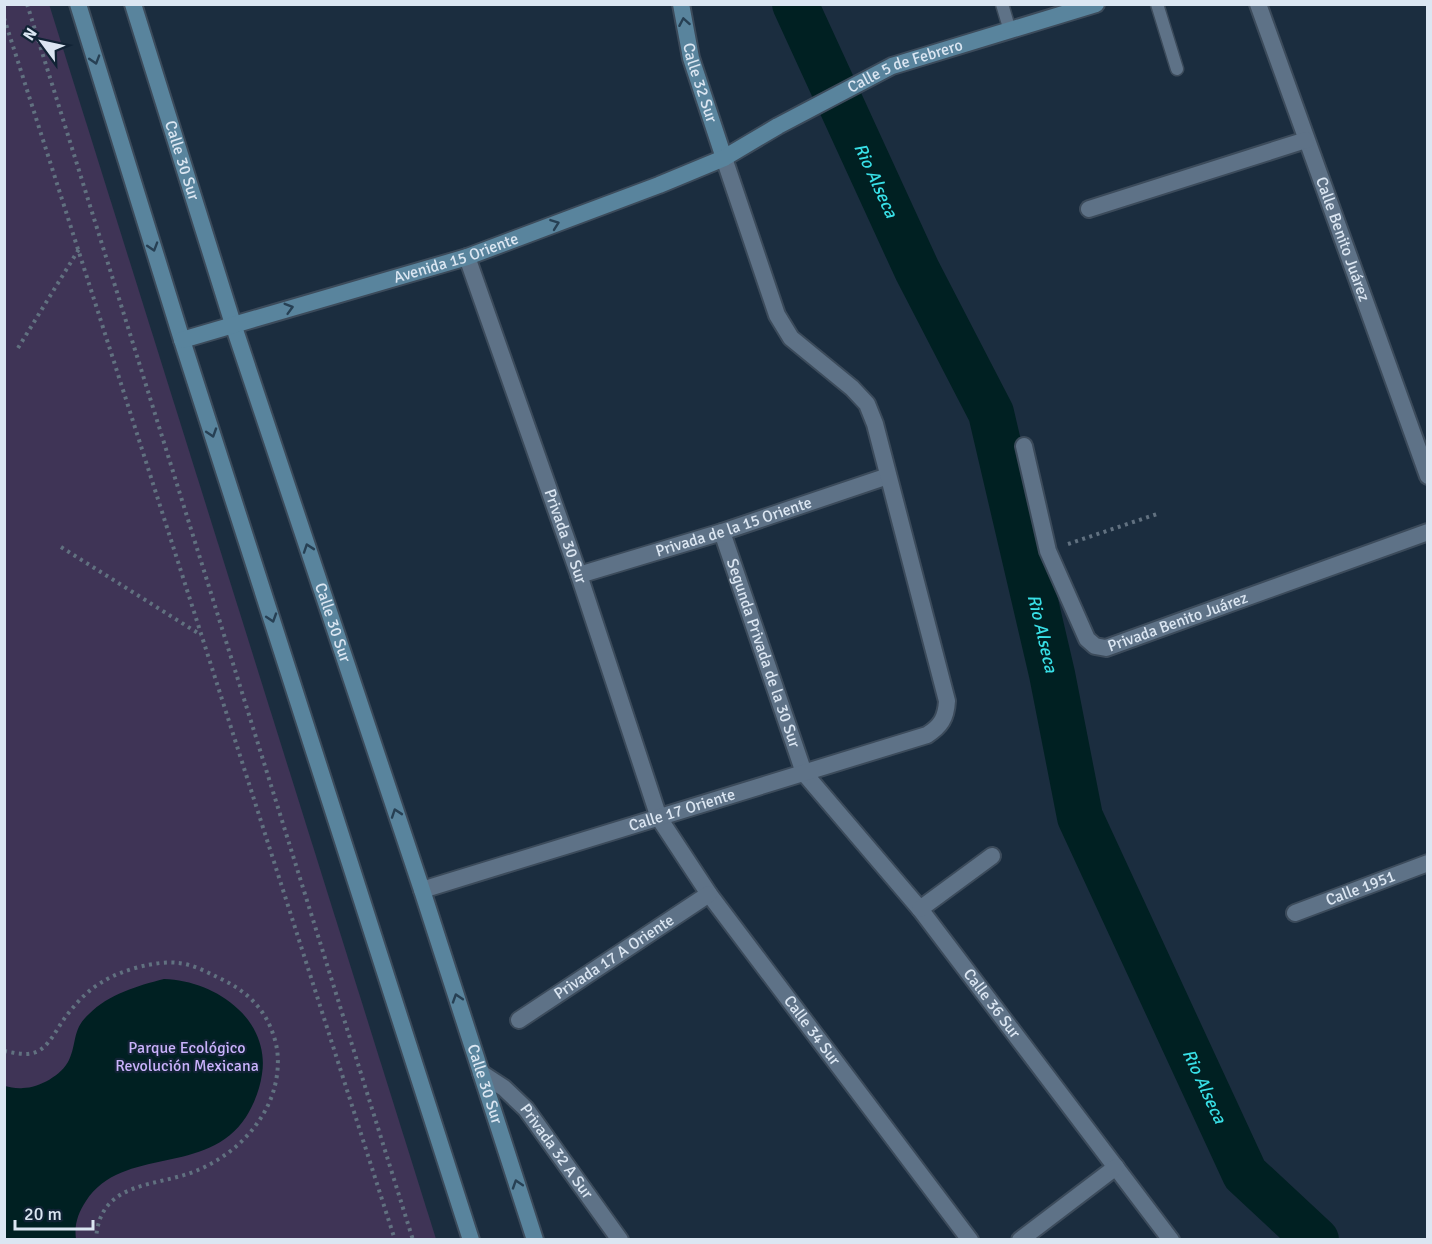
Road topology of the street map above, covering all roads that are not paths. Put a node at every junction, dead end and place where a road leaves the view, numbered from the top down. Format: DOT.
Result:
graph roads {
  1 [pos="78,4"];
  2 [pos="133,4"];
  3 [pos="681,4"];
  4 [pos="1002,4"];
  5 [pos="1096,4"];
  6 [pos="1157,4"];
  7 [pos="1258,4"];
  8 [pos="1010,31"];
  9 [pos="1177,69"];
  10 [pos="1306,140"];
  11 [pos="724,158"];
  12 [pos="1089,209"];
  13 [pos="467,257"];
  14 [pos="232,324"];
  15 [pos="182,340"];
  16 [pos="1024,446"];
  17 [pos="888,476"];
  18 [pos="1428,476"];
  19 [pos="722,532"];
  20 [pos="1428,532"];
  21 [pos="579,575"];
  22 [pos="804,773"];
  23 [pos="659,818"];
  24 [pos="992,856"];
  25 [pos="1428,862"];
  26 [pos="422,891"];
  27 [pos="709,894"];
  28 [pos="920,909"];
  29 [pos="1295,913"];
  30 [pos="519,1020"];
  31 [pos="481,1073"];
  32 [pos="1116,1167"];
  33 [pos="471,1239"];
  34 [pos="535,1239"];
  35 [pos="620,1239"];
  36 [pos="970,1239"];
  37 [pos="1020,1239"];
  38 [pos="1171,1239"];
  1 -- 15 [label="main road, one-way"];
  2 -- 14 [label="main road, Calle 30 Sur"];
  11 -- 3 [label="main road, Calle 32 Sur, one-way"];
  4 -- 8 [label="lane"];
  5 -- 8 [label="main road, Calle 5 de Febrero"];
  6 -- 9 [label="lane"];
  7 -- 10 [label="street, Calle Benito Juárez"];
  8 -- 11 [label="main road, Calle 5 de Febrero"];
  10 -- 12 [label="street"];
  10 -- 18 [label="street, Calle Benito Juárez"];
  13 -- 11 [label="main road, Avenida 15 Oriente, one-way"];
  11 -- 17 [label="street"];
  14 -- 13 [label="main road, Avenida 15 Oriente, one-way"];
  13 -- 21 [label="street, Privada 30 Sur"];
  14 -- 15 [label="main road, Avenida 15 Oriente"];
  26 -- 14 [label="main road, Calle 30 Sur, one-way"];
  15 -- 33 [label="main road, one-way"];
  16 -- 20 [label="street, Privada Benito Juárez"];
  17 -- 19 [label="street, Privada de la 15 Oriente"];
  17 -- 22 [label="street, Calle 17 Oriente"];
  19 -- 21 [label="street, Privada de la 15 Oriente"];
  19 -- 22 [label="street, Segunda Privada de la 30 Sur"];
  21 -- 23 [label="street, Privada 30 Sur"];
  22 -- 23 [label="street, Calle 17 Oriente"];
  22 -- 28 [label="street, Calle 36 Sur"];
  23 -- 26 [label="street, Calle 17 Oriente"];
  23 -- 27 [label="street, Calle 34 Sur"];
  24 -- 28 [label="street"];
  25 -- 29 [label="street, Calle 1951"];
  31 -- 26 [label="main road, Calle 30 Sur, one-way"];
  27 -- 30 [label="street, Privada 17 A Oriente"];
  27 -- 36 [label="street, Calle 34 Sur"];
  28 -- 32 [label="street, Calle 36 Sur"];
  34 -- 31 [label="main road, Calle 30 Sur, one-way"];
  31 -- 35 [label="street, Privada 32 A Sur"];
  32 -- 37 [label="street"];
  32 -- 38 [label="street, Calle 36 Sur"];
}
